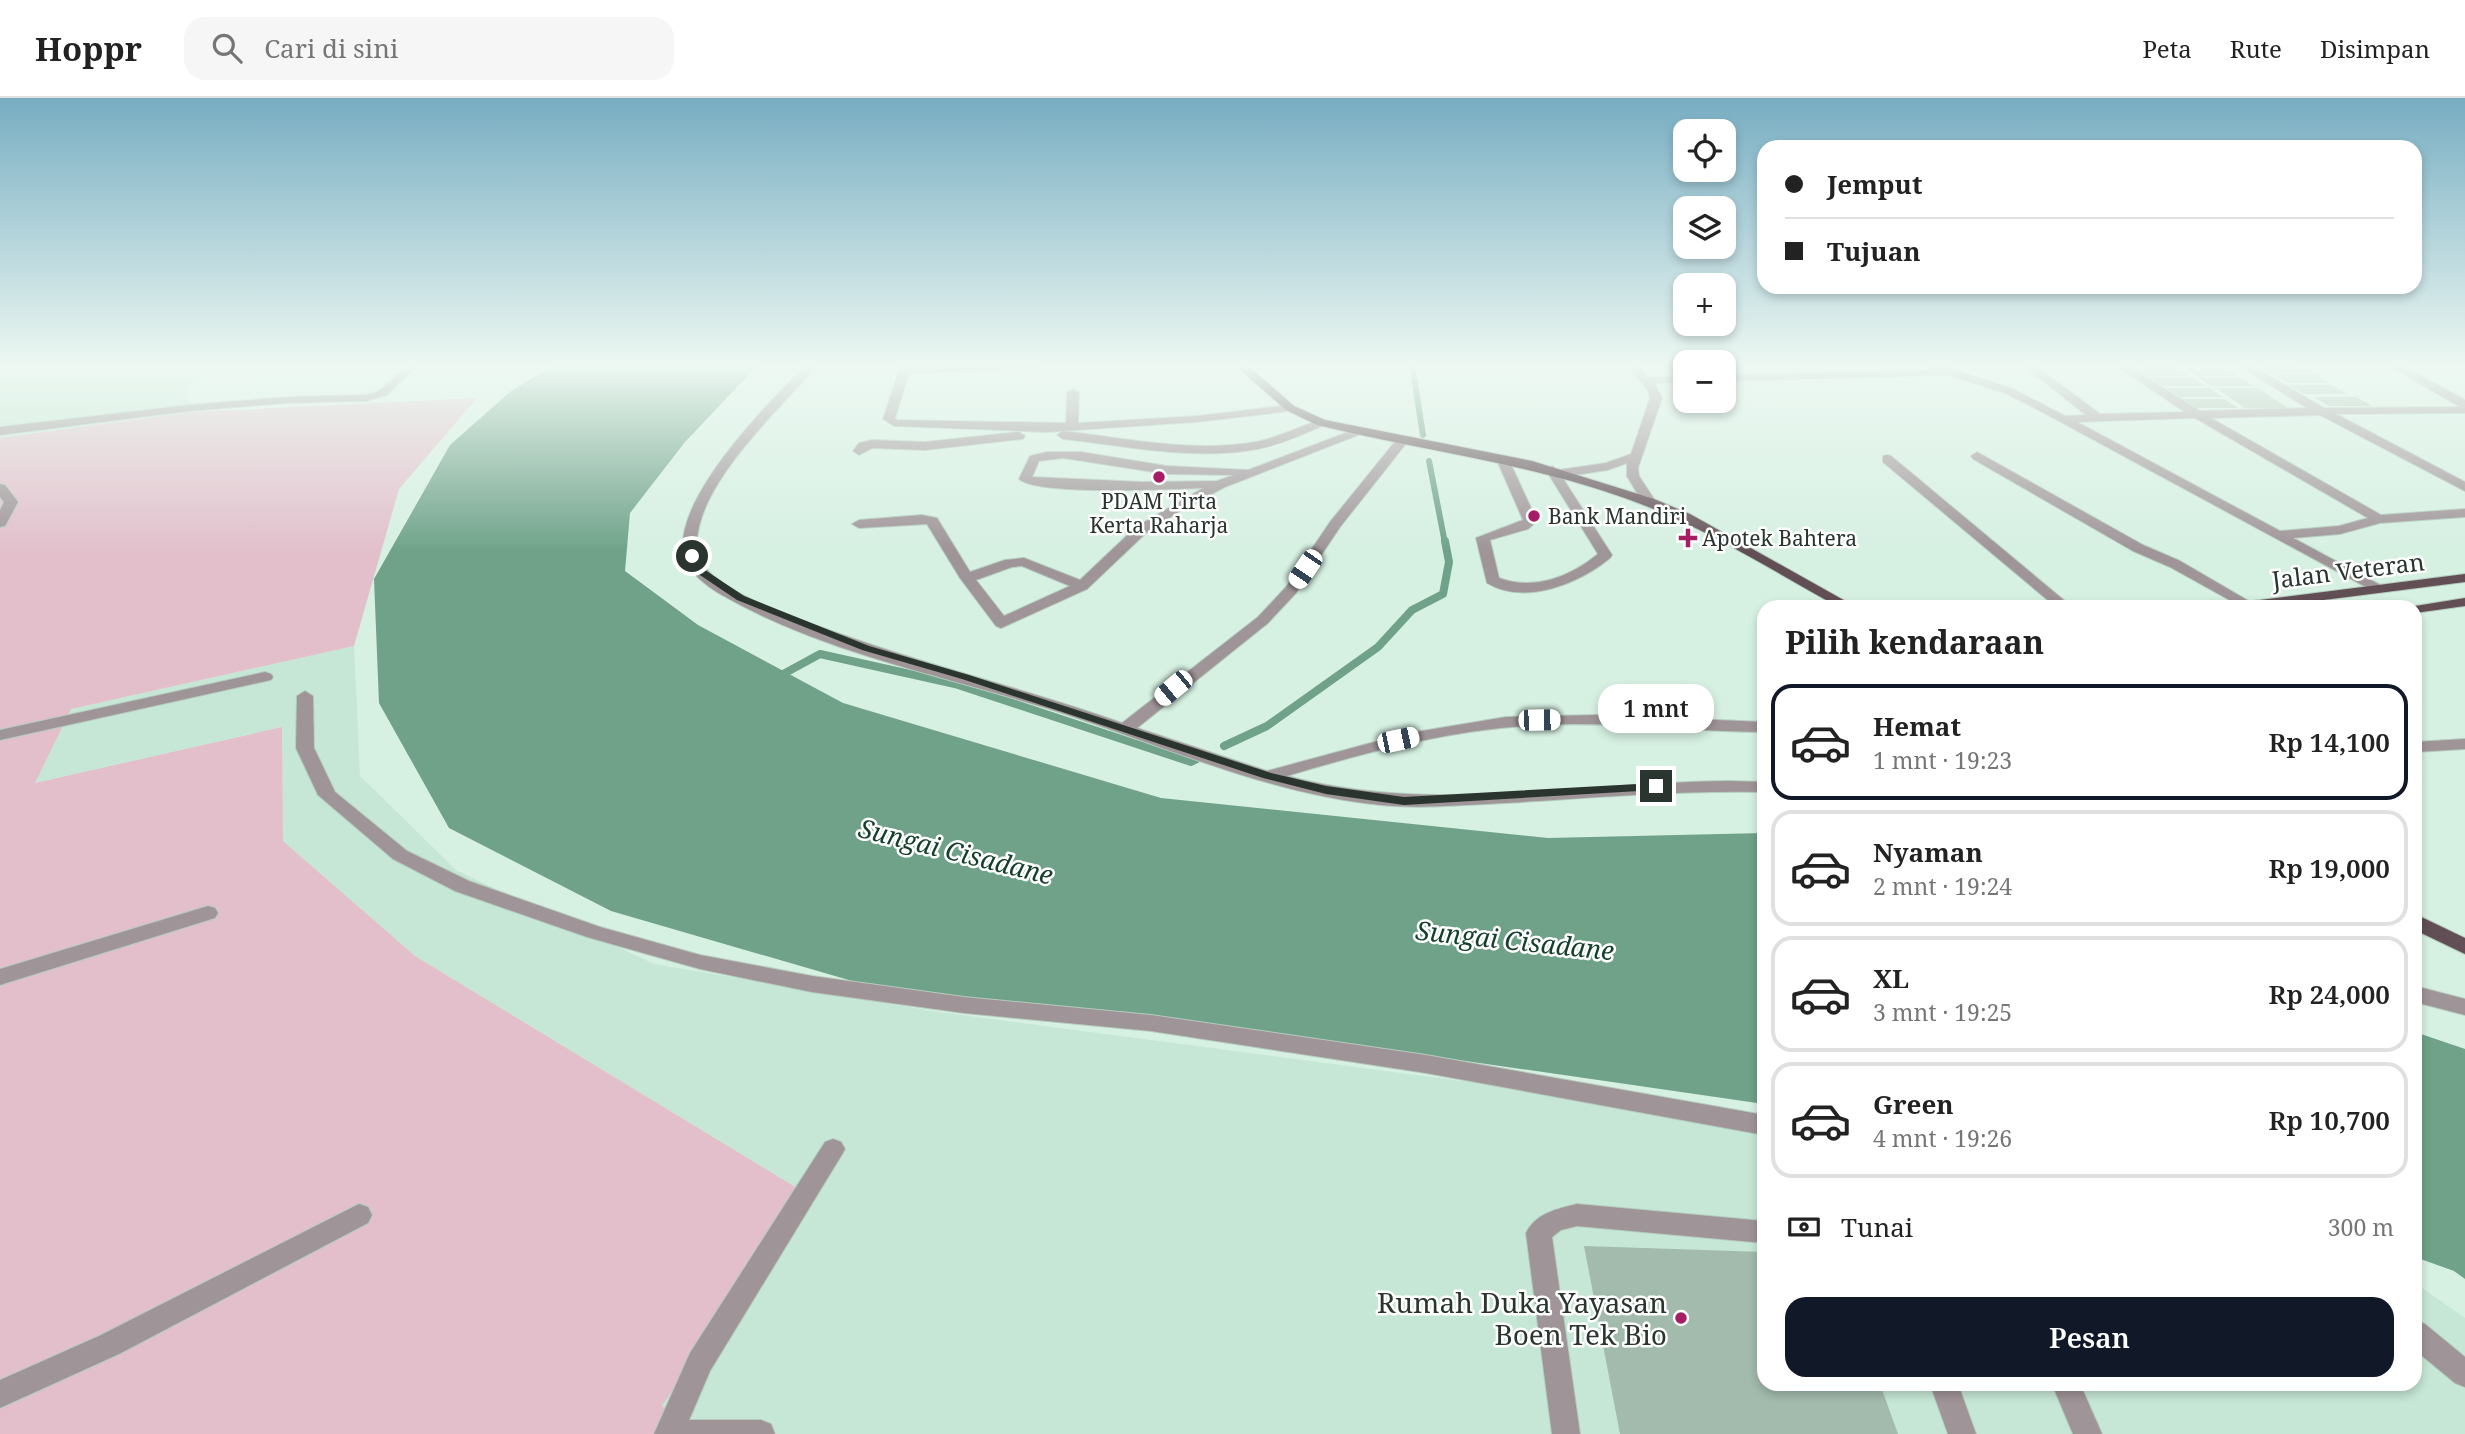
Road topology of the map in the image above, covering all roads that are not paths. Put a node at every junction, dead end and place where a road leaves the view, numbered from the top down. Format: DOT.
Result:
graph roads {
  1 [pos="32,427"];
  2 [pos="753,427"];
  3 [pos="984,427"];
  4 [pos="1065,427"];
  5 [pos="1309,427"];
  6 [pos="1340,427"];
  7 [pos="1647,427"];
  8 [pos="2080,427"];
  9 [pos="2219,427"];
  10 [pos="2354,427"];
  11 [pos="0,431"];
  12 [pos="1047,431"];
  13 [pos="1360,432"];
  14 [pos="1402,441"];
  15 [pos="859,451"];
  16 [pos="1977,456"];
  17 [pos="1633,457"];
  18 [pos="1502,458"];
  19 [pos="1887,458"];
  20 [pos="1256,471"];
  21 [pos="1557,472"];
  22 [pos="1221,484"];
  23 [pos="2465,486"];
  24 [pos="0,488"];
  25 [pos="1649,502"];
  26 [pos="2465,513"];
  27 [pos="2379,519"];
  28 [pos="0,523"];
  29 [pos="859,524"];
  30 [pos="2279,535"];
  31 [pos="967,578"];
  32 [pos="2465,578"];
  33 [pos="1082,586"];
  34 [pos="2377,589"];
  35 [pos="1836,600"];
  36 [pos="2057,600"];
  37 [pos="2234,600"];
  38 [pos="2297,600"];
  39 [pos="2465,602"];
  40 [pos="2422,608"];
  41 [pos="265,677"];
  42 [pos="306,696"];
  43 [pos="1757,727"];
  44 [pos="1126,728"];
  45 [pos="0,735"];
  46 [pos="2465,744"];
  47 [pos="2422,747"];
  48 [pos="1268,776"];
  49 [pos="1757,787"];
  50 [pos="208,913"];
  51 [pos="2422,925"];
  52 [pos="2465,947"];
  53 [pos="0,977"];
  54 [pos="2422,996"];
  55 [pos="2465,1007"];
  56 [pos="1757,1124"];
  57 [pos="833,1149"];
  58 [pos="359,1215"];
  59 [pos="1757,1231"];
  60 [pos="2422,1339"];
  61 [pos="2465,1374"];
  62 [pos="1947,1391"];
  63 [pos="2069,1391"];
  64 [pos="0,1394"];
  65 [pos="668,1434"];
  66 [pos="685,1434"];
  67 [pos="761,1434"];
  68 [pos="1566,1434"];
  69 [pos="1962,1434"];
  70 [pos="2088,1434"];
  1 -- 11 [label="street"];
  2 -- 44 [label="street"];
  3 -- 12 [label="street"];
  4 -- 12 [label="street"];
  5 -- 12 [label="street"];
  6 -- 13 [label="main road"];
  7 -- 17 [label="street"];
  8 -- 30 [label="street"];
  9 -- 27 [label="street"];
  10 -- 23 [label="street"];
  12 -- 15 [label="street"];
  13 -- 14 [label="main road"];
  13 -- 20 [label="street"];
  14 -- 18 [label="main road"];
  14 -- 44 [label="street"];
  16 -- 37 [label="street"];
  17 -- 21 [label="street"];
  17 -- 25 [label="street"];
  18 -- 21 [label="main road"];
  18 -- 21 [label="street"];
  19 -- 36 [label="street"];
  20 -- 22 [label="street"];
  20 -- 22 [label="street"];
  21 -- 25 [label="main road"];
  22 -- 33 [label="street"];
  24 -- 28 [label="street"];
  25 -- 35 [label="main road"];
  26 -- 27 [label="street"];
  27 -- 30 [label="street"];
  29 -- 31 [label="street"];
  30 -- 34 [label="street"];
  31 -- 33 [label="street"];
  31 -- 33 [label="street"];
  32 -- 34 [label="main road, Jalan Veteran"];
  34 -- 38 [label="main road, Jalan Veteran"];
  39 -- 40 [label="main road, Jalan Veteran"];
  41 -- 45 [label="street"];
  42 -- 56 [label="street"];
  43 -- 48 [label="street"];
  44 -- 48 [label="street"];
  46 -- 47 [label="street"];
  48 -- 49 [label="street"];
  50 -- 53 [label="street"];
  51 -- 52 [label="main road"];
  54 -- 55 [label="street"];
  57 -- 65 [label="street"];
  58 -- 64 [label="street"];
  59 -- 68 [label="street"];
  60 -- 61 [label="street"];
  62 -- 69 [label="street"];
  63 -- 70 [label="street"];
  66 -- 67 [label="street"];
}
